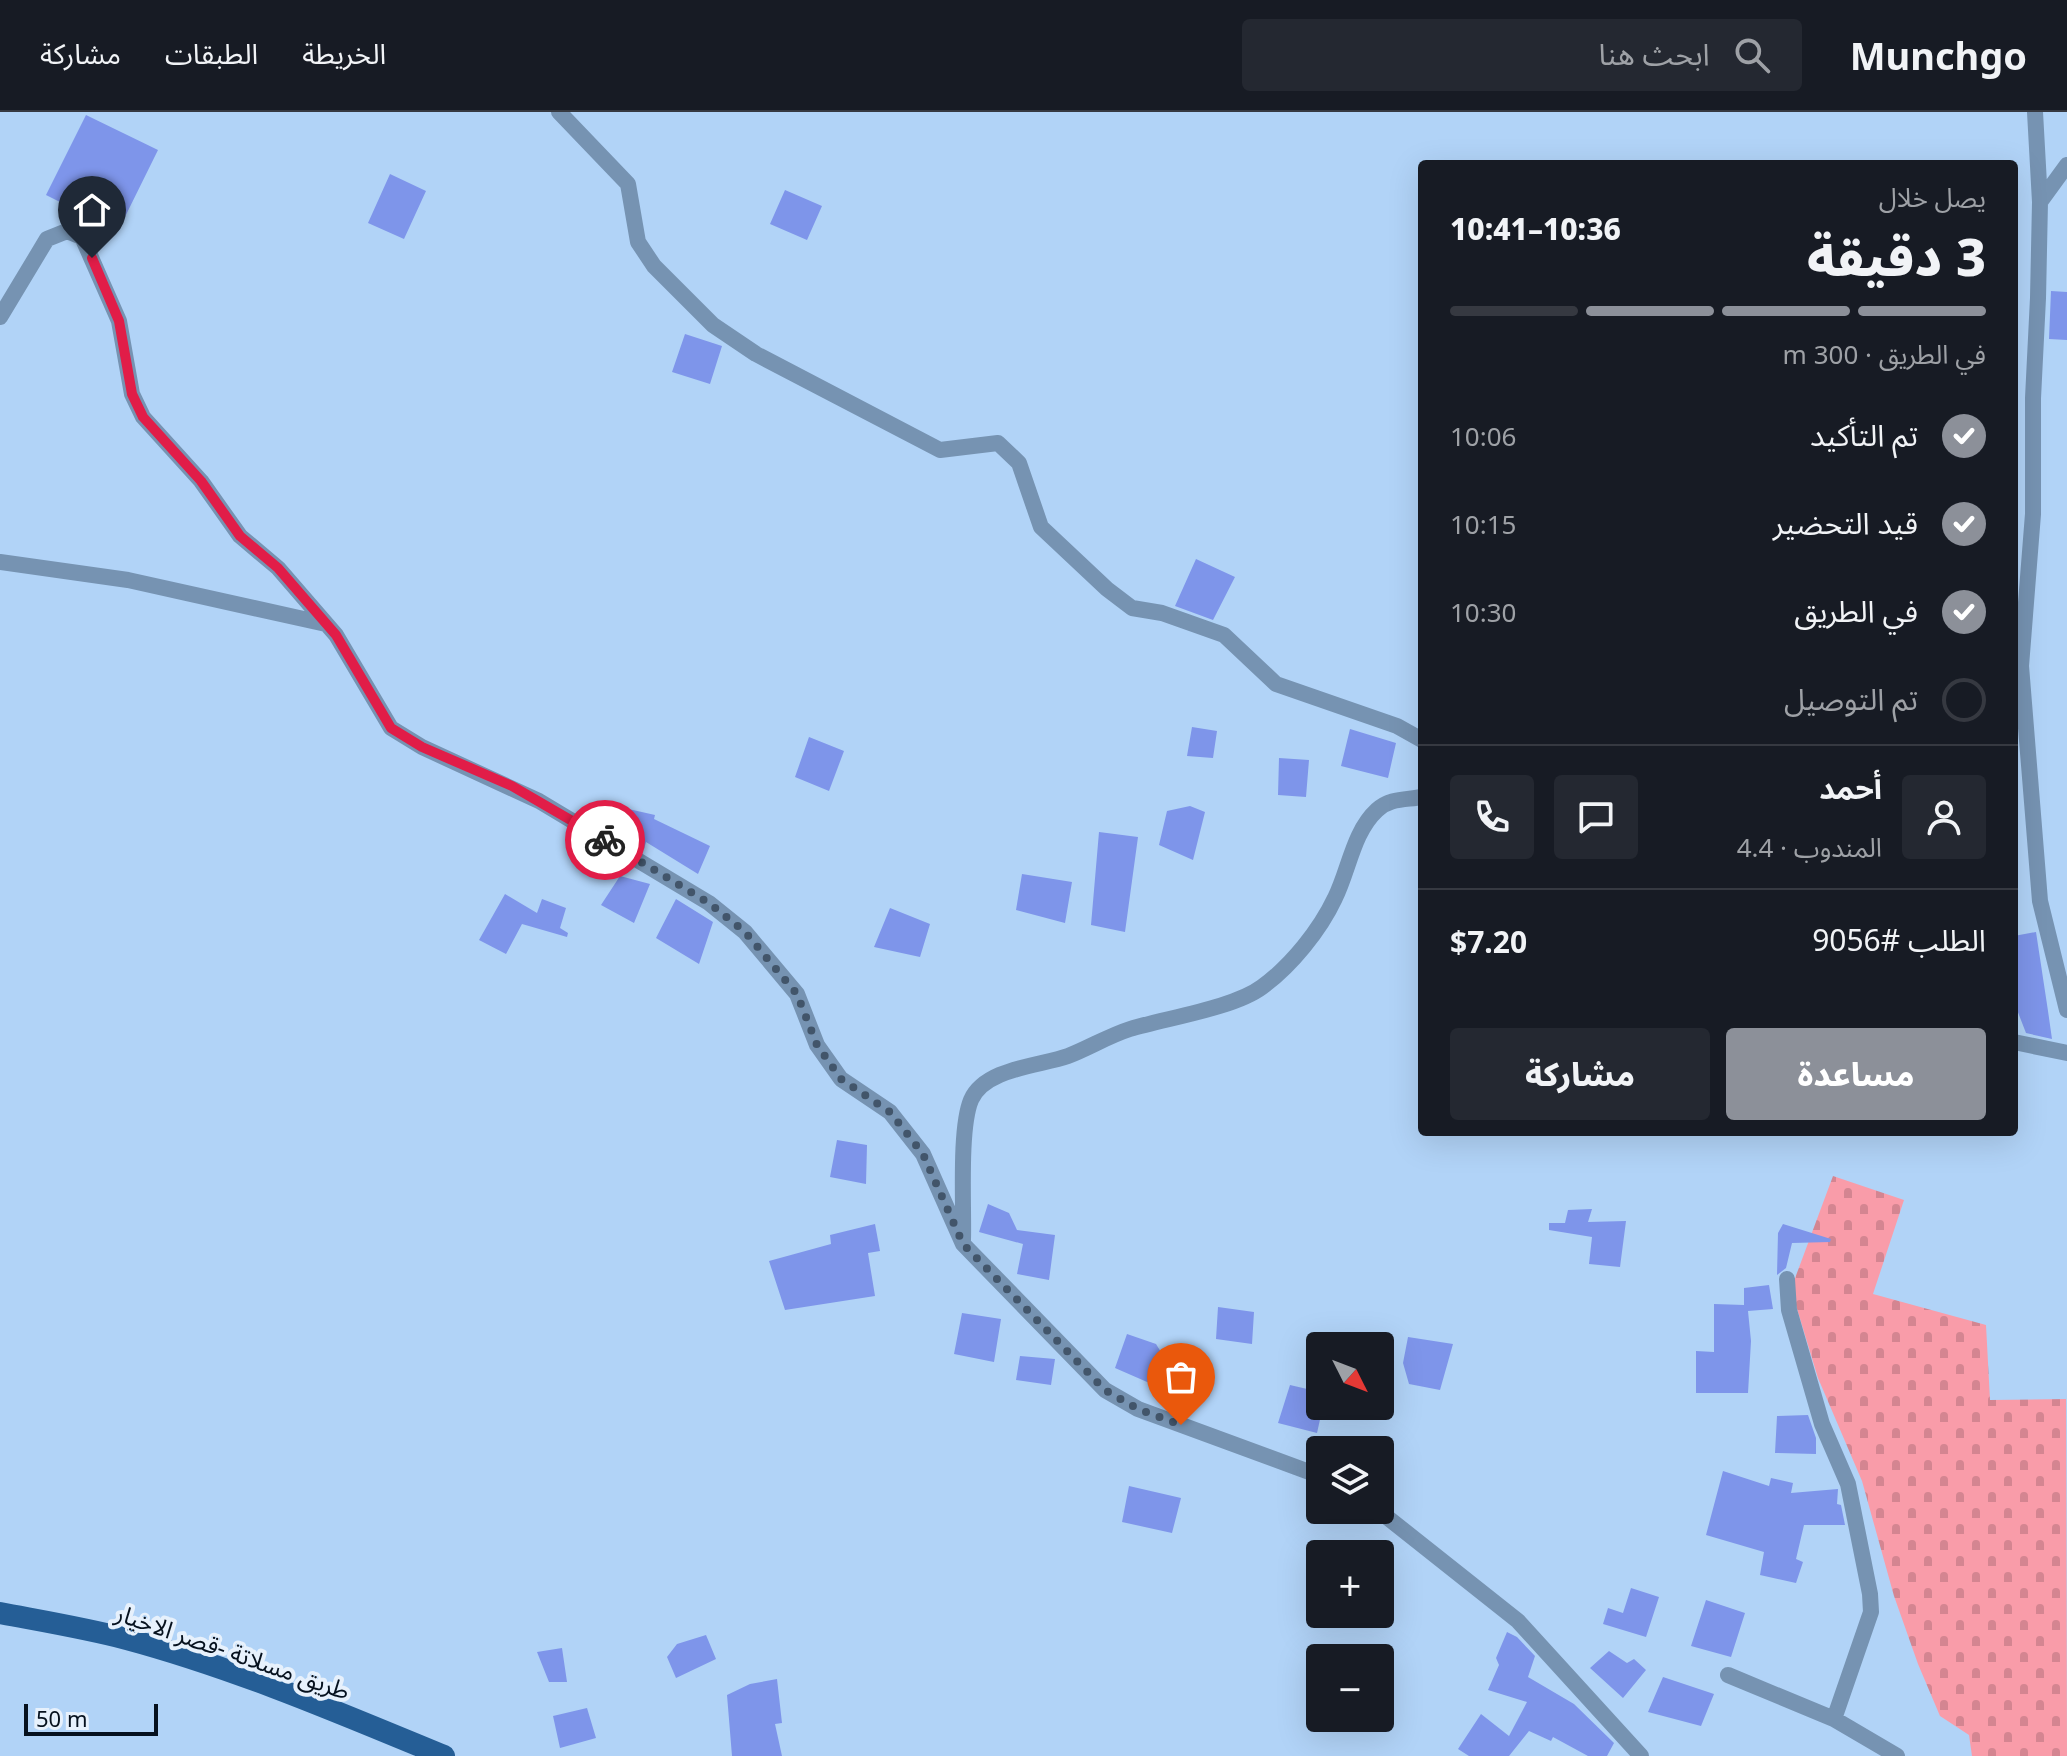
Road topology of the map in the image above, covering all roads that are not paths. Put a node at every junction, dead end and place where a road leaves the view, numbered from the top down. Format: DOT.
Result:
graph roads {
  1 [pos="559,112"];
  2 [pos="2035,112"];
  3 [pos="2067,165"];
  4 [pos="2040,202"];
  5 [pos="0,317"];
  6 [pos="0,562"];
  7 [pos="326,624"];
  8 [pos="1418,738"];
  9 [pos="1418,797"];
  10 [pos="2067,1010"];
  11 [pos="2018,1043"];
  12 [pos="2067,1053"];
  13 [pos="963,1244"];
  14 [pos="1787,1279"];
  15 [pos="1306,1471"];
  16 [pos="1394,1523"];
  17 [pos="0,1613"];
  18 [pos="1728,1675"];
  19 [pos="1834,1719"];
  20 [pos="444,1756"];
  21 [pos="1641,1756"];
  22 [pos="1897,1756"];
  1 -- 8 [label="street"];
  2 -- 4 [label="street"];
  3 -- 4 [label="street"];
  4 -- 10 [label="street"];
  5 -- 7 [label="street"];
  6 -- 7 [label="street"];
  7 -- 13 [label="street"];
  9 -- 13 [label="street"];
  11 -- 12 [label="street"];
  13 -- 15 [label="street"];
  14 -- 19 [label="street"];
  16 -- 21 [label="street"];
  17 -- 20 [label="main road, طريق مسلاتة -قصر الاخيار"];
  18 -- 19 [label="street"];
  19 -- 22 [label="street"];
}
